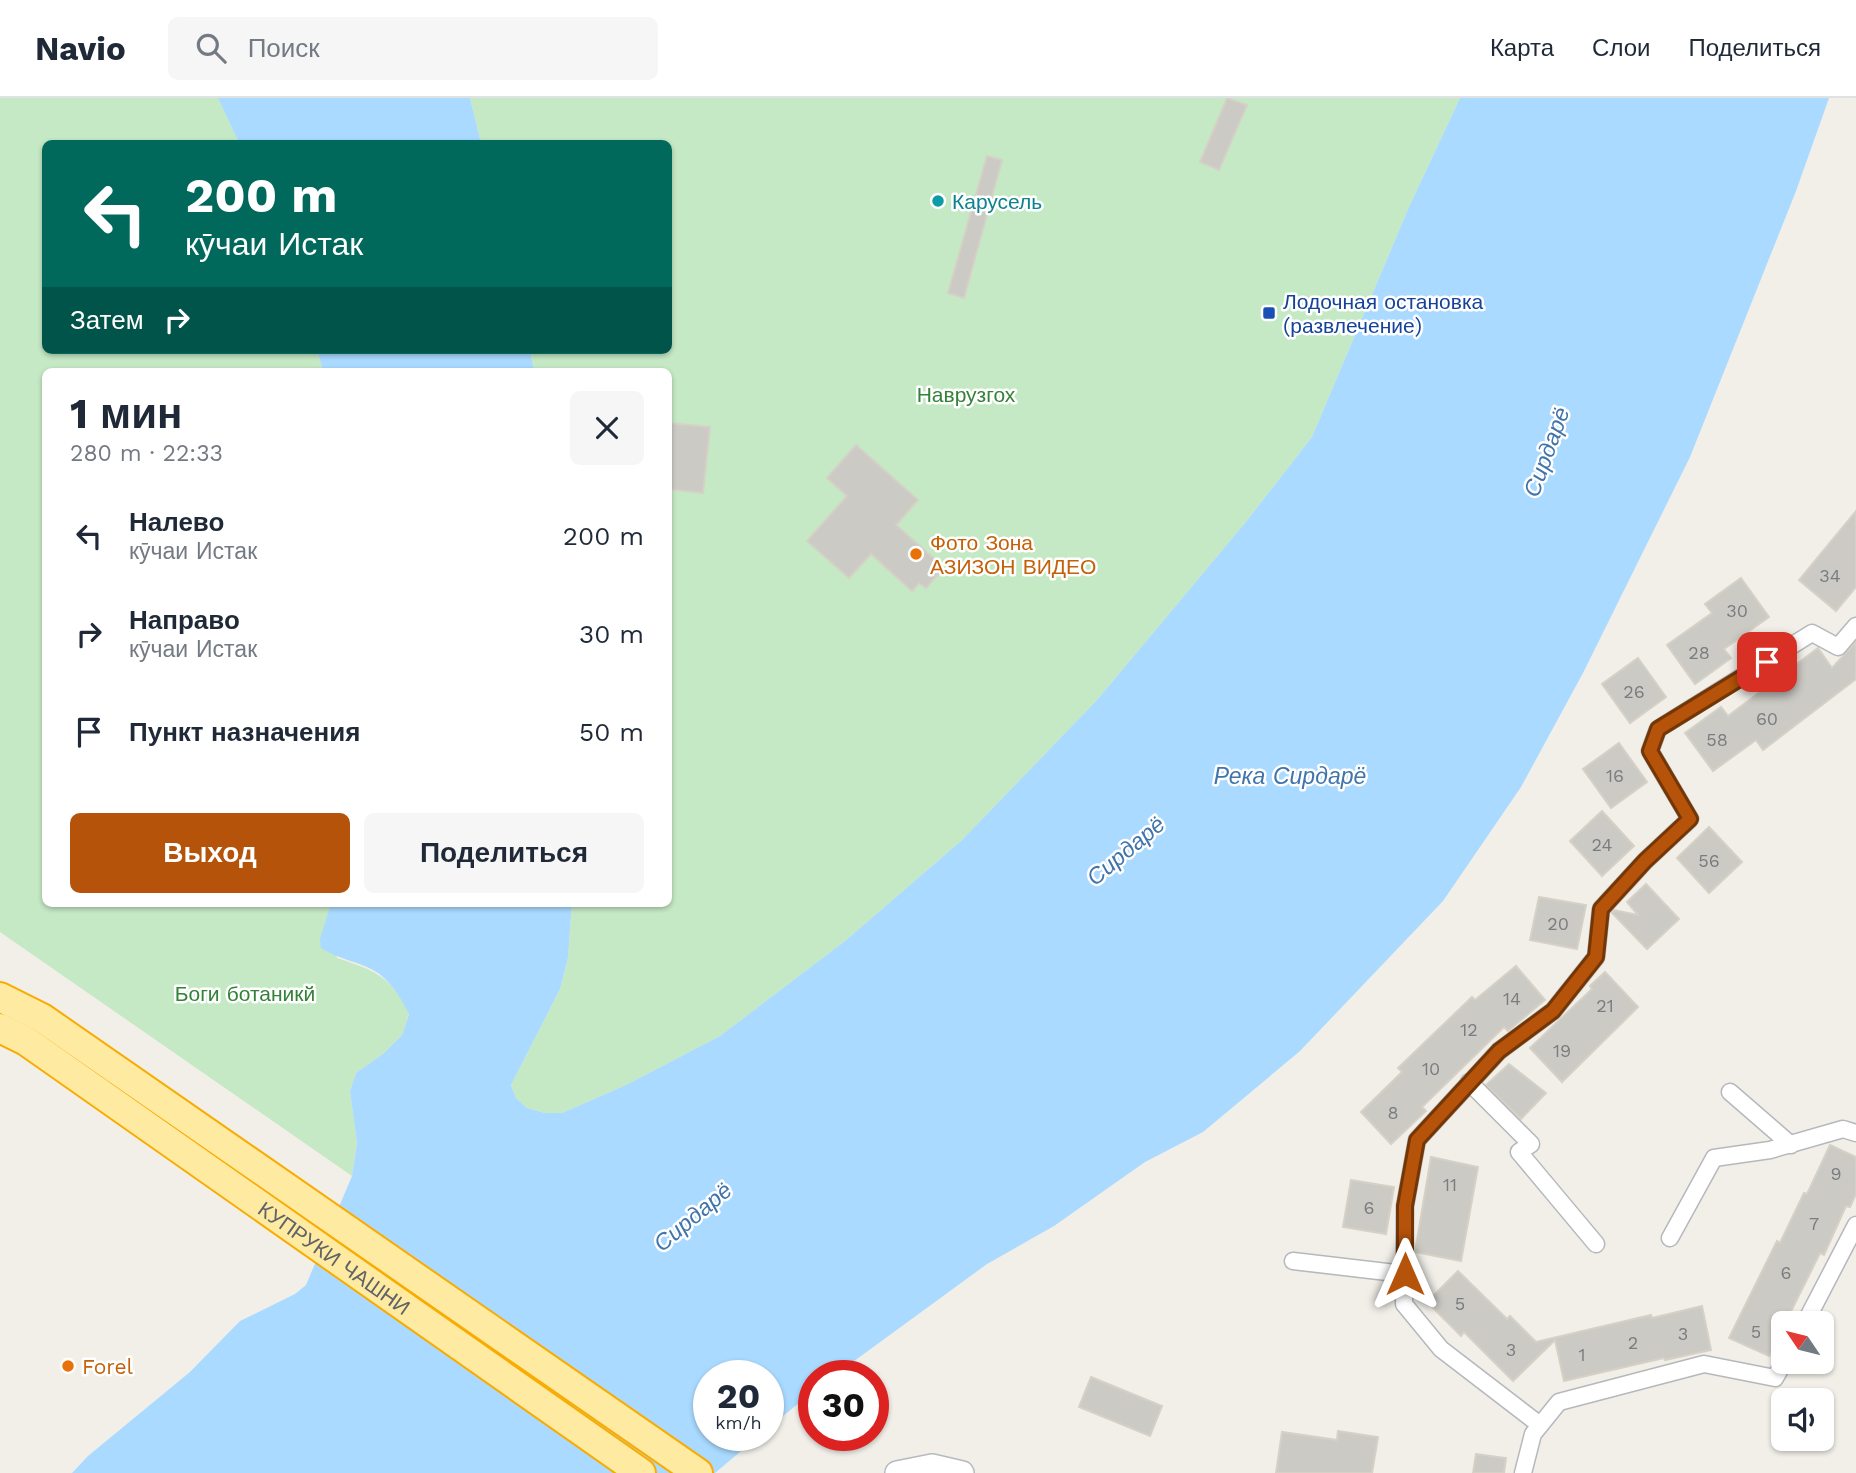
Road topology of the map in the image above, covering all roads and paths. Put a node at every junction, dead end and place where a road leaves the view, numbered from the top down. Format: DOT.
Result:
graph roads {
  1 [pos="1856,626"];
  2 [pos="0,997"];
  3 [pos="0,1028"];
  4 [pos="1469,1082"];
  5 [pos="1730,1092"];
  6 [pos="1856,1133"];
  7 [pos="1791,1145"];
  8 [pos="1856,1225"];
  9 [pos="1670,1238"];
  10 [pos="1596,1244"];
  11 [pos="1293,1261"];
  12 [pos="1405,1274"];
  13 [pos="1811,1311"];
  14 [pos="1777,1374"];
  15 [pos="1540,1425"];
  16 [pos="642,1473"];
  17 [pos="698,1473"];
  18 [pos="897,1473"];
  19 [pos="962,1473"];
  20 [pos="1523,1473"];
  1 -- 4 [label="street"];
  2 -- 17 [label="highway"];
  3 -- 16 [label="highway, КУПРУКИ ЧАШНИ"];
  4 -- 10 [label="street"];
  4 -- 12 [label="street"];
  5 -- 7 [label="street"];
  6 -- 7 [label="street"];
  7 -- 9 [label="street"];
  8 -- 13 [label="street"];
  11 -- 12 [label="street"];
  12 -- 15 [label="street"];
  14 -- 15 [label="street"];
  15 -- 20 [label="street"];
  18 -- 19 [label="main road"];
}
